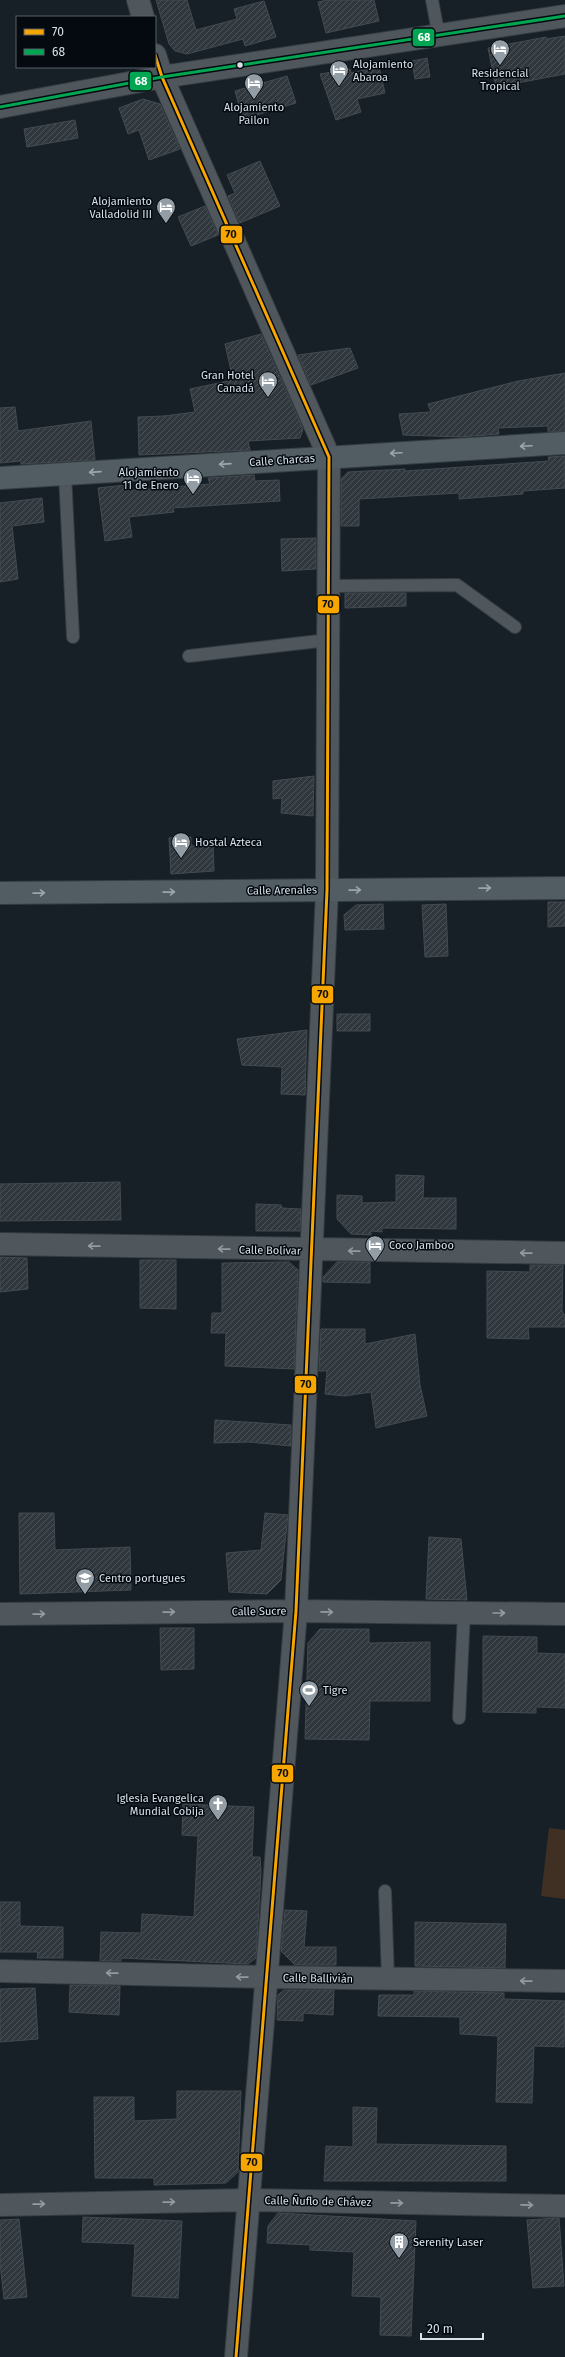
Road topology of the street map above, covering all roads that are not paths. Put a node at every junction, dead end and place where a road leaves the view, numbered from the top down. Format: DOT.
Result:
graph roads {
  1 [pos="138,0"];
  2 [pos="432,0"];
  3 [pos="143,16"];
  4 [pos="565,16"];
  5 [pos="439,37"];
  6 [pos="156,58"];
  7 [pos="162,77"];
  8 [pos="0,107"];
  9 [pos="565,443"];
  10 [pos="329,457"];
  11 [pos="64,474"];
  12 [pos="0,478"];
  13 [pos="328,586"];
  14 [pos="515,627"];
  15 [pos="74,637"];
  16 [pos="328,640"];
  17 [pos="188,656"];
  18 [pos="565,888"];
  19 [pos="327,890"];
  20 [pos="0,893"];
  21 [pos="0,1244"];
  22 [pos="310,1251"];
  23 [pos="565,1253"];
  24 [pos="296,1611"];
  25 [pos="464,1613"];
  26 [pos="0,1614"];
  27 [pos="565,1614"];
  28 [pos="459,1718"];
  29 [pos="385,1891"];
  30 [pos="0,1971"];
  31 [pos="267,1977"];
  32 [pos="388,1979"];
  33 [pos="565,1982"];
  34 [pos="250,2200"];
  35 [pos="0,2205"];
  36 [pos="565,2206"];
  37 [pos="236,2357"];
  1 -- 3 [label="street"];
  2 -- 5 [label="lane"];
  4 -- 5 [label="street"];
  5 -- 7 [label="street"];
  6 -- 7 [label="street"];
  7 -- 8 [label="street"];
  7 -- 10 [label="street"];
  9 -- 10 [label="street, Calle Charcas, one-way"];
  10 -- 11 [label="street, Calle Charcas, one-way"];
  10 -- 13 [label="street"];
  11 -- 12 [label="street, Calle Charcas"];
  11 -- 15 [label="lane"];
  13 -- 14 [label="lane"];
  13 -- 16 [label="street"];
  16 -- 17 [label="lane"];
  16 -- 19 [label="street"];
  19 -- 18 [label="street, Calle Arenales, one-way"];
  20 -- 19 [label="street, Calle Arenales, one-way"];
  19 -- 22 [label="street"];
  22 -- 21 [label="street, Calle Bolívar, one-way"];
  23 -- 22 [label="street, Calle Bolívar, one-way"];
  22 -- 24 [label="street"];
  24 -- 25 [label="street, Calle Sucre, one-way"];
  26 -- 24 [label="street, Calle Sucre, one-way"];
  24 -- 31 [label="street"];
  25 -- 27 [label="street, Calle Sucre, one-way"];
  25 -- 28 [label="lane"];
  29 -- 32 [label="lane"];
  31 -- 30 [label="street, Calle Ballivián, one-way"];
  31 -- 32 [label="street, Calle Ballivián"];
  31 -- 34 [label="street"];
  33 -- 32 [label="street, Calle Ballivián, one-way"];
  35 -- 34 [label="street, Calle Ñuflo de Chávez, one-way"];
  34 -- 36 [label="street, Calle Ñuflo de Chávez, one-way"];
  34 -- 37 [label="street"];
}
